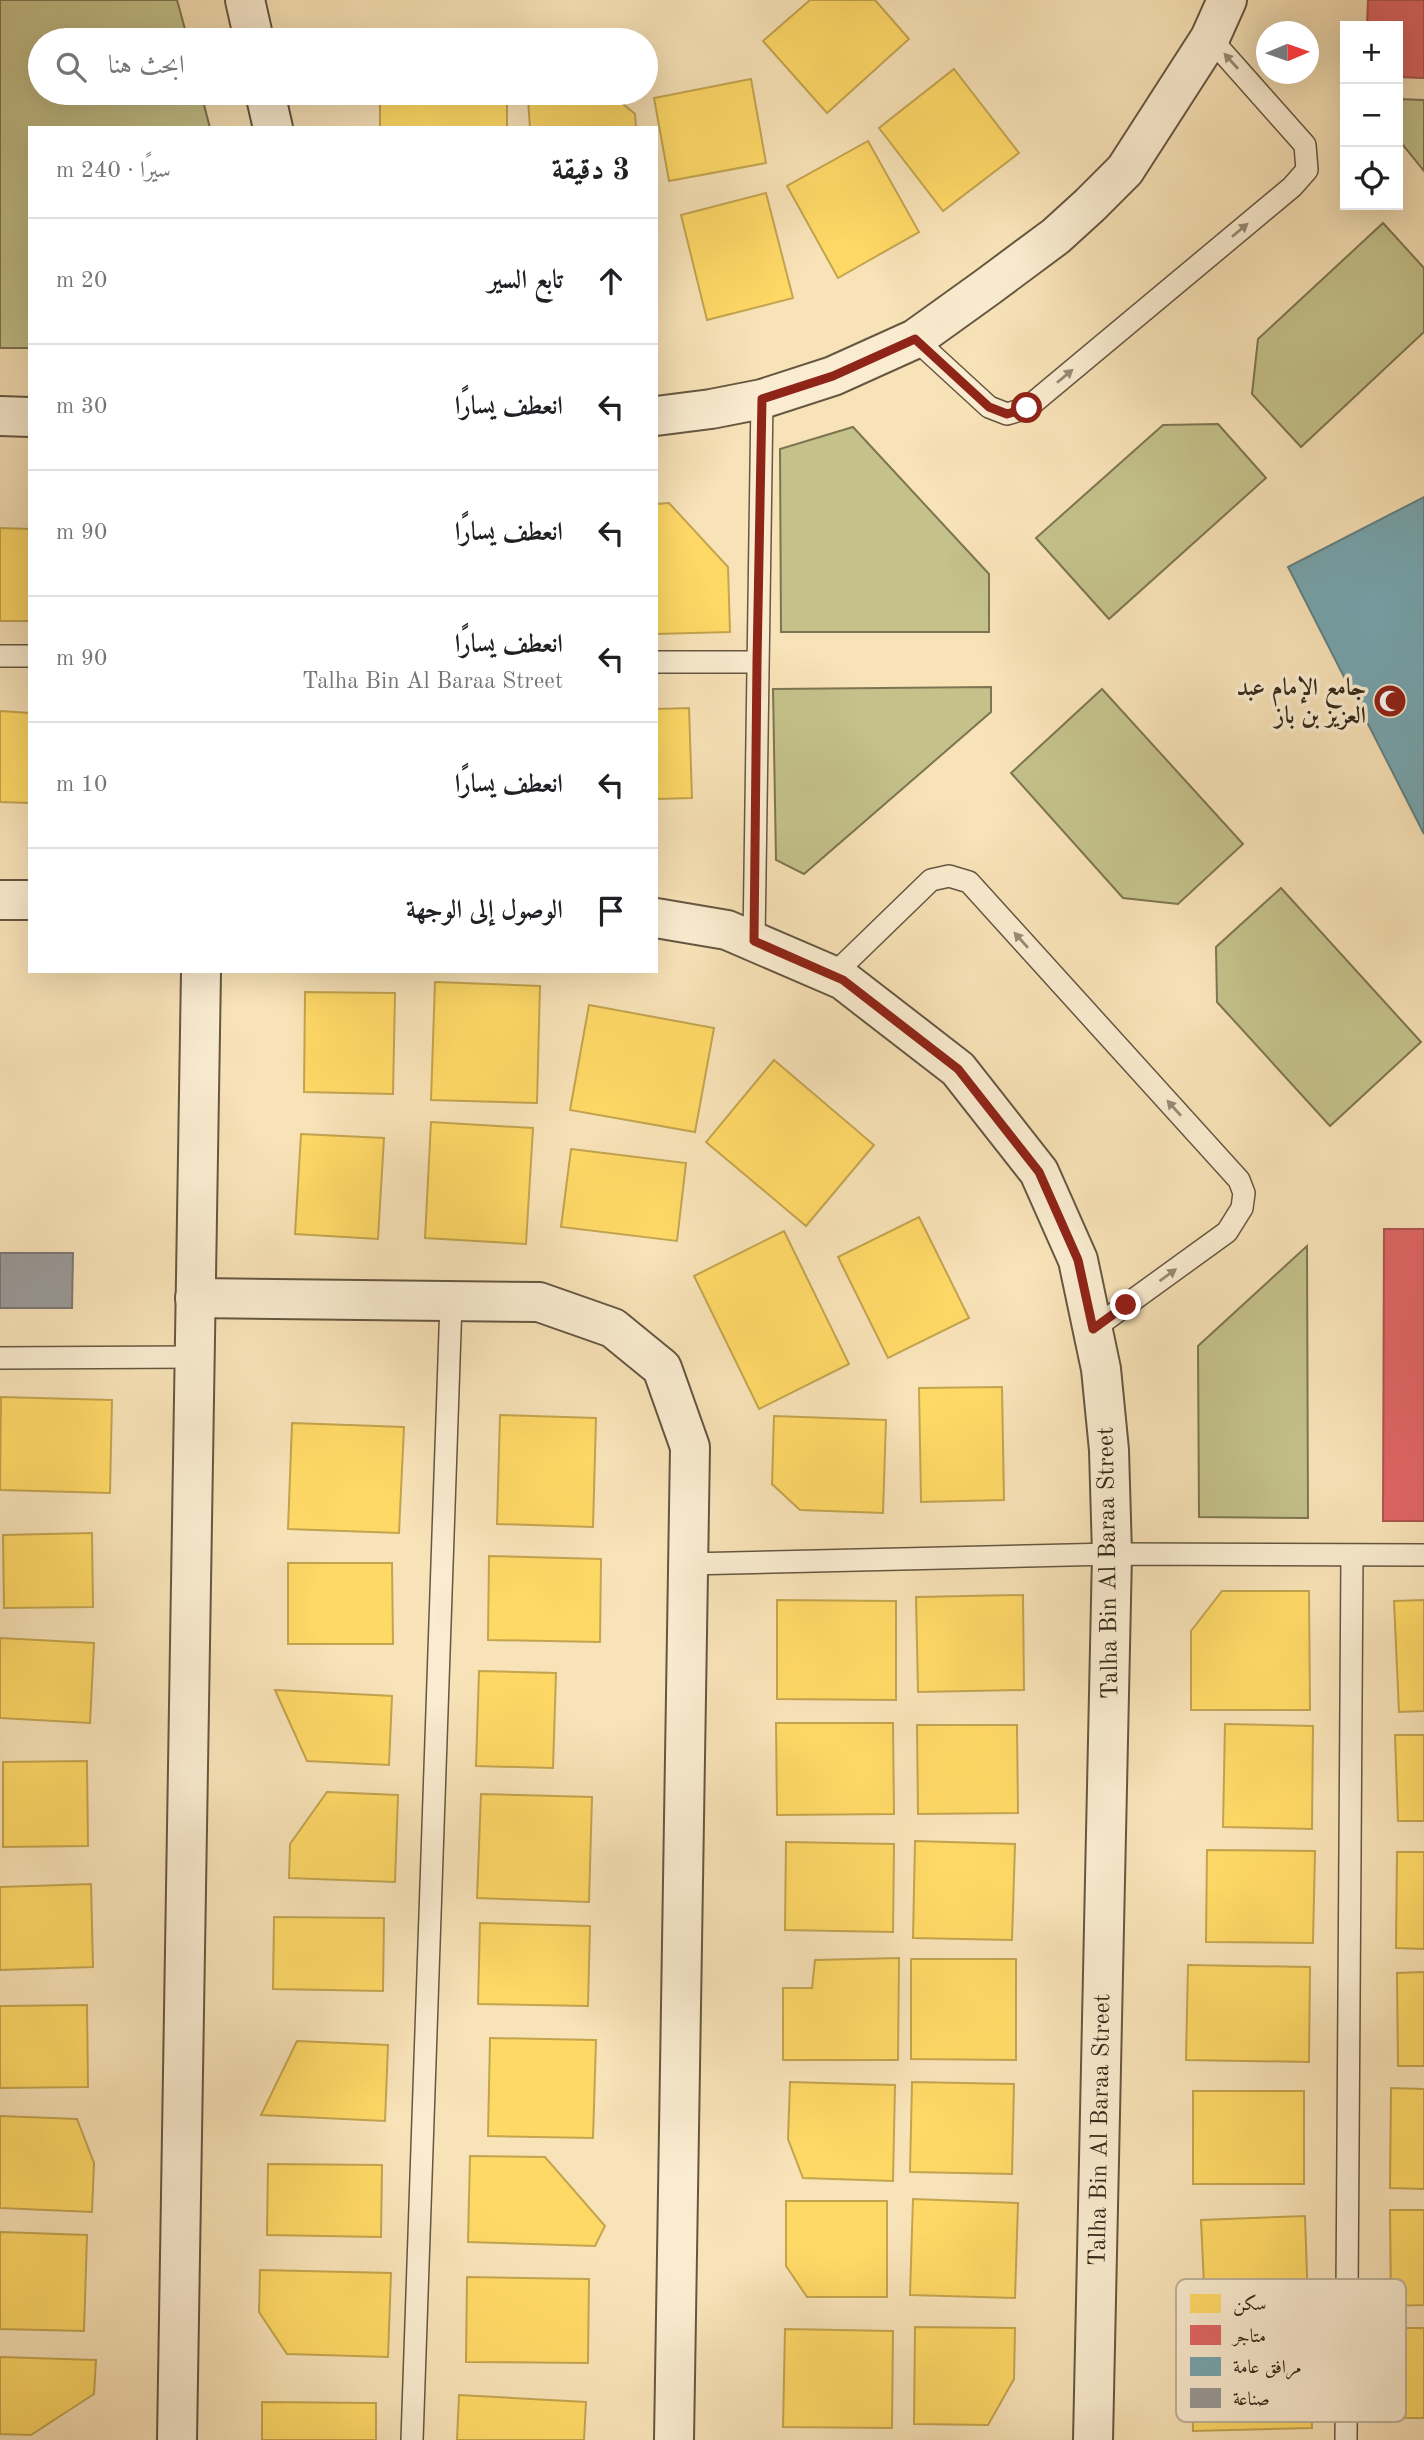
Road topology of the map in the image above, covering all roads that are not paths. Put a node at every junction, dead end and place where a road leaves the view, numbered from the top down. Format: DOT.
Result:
graph roads {
  1 [pos="245,0"];
  2 [pos="1227,0"];
  3 [pos="251,28"];
  4 [pos="1210,38"];
  5 [pos="267,105"];
  6 [pos="272,126"];
  7 [pos="915,339"];
  8 [pos="762,399"];
  9 [pos="0,416"];
  10 [pos="658,416"];
  11 [pos="28,417"];
  12 [pos="0,656"];
  13 [pos="28,656"];
  14 [pos="658,662"];
  15 [pos="757,662"];
  16 [pos="0,900"];
  17 [pos="28,900"];
  18 [pos="658,918"];
  19 [pos="754,941"];
  20 [pos="201,973"];
  21 [pos="832,975"];
  22 [pos="195,1297"];
  23 [pos="451,1302"];
  24 [pos="1093,1329"];
  25 [pos="0,1357"];
  26 [pos="194,1357"];
  27 [pos="1112,1554"];
  28 [pos="1424,1555"];
  29 [pos="1352,1556"];
  30 [pos="688,1564"];
  31 [pos="1347,2279"];
  32 [pos="1346,2422"];
  33 [pos="177,2440"];
  34 [pos="412,2440"];
  35 [pos="674,2440"];
  36 [pos="1093,2440"];
  37 [pos="1346,2440"];
  1 -- 3 [label="street"];
  2 -- 4 [label="street"];
  4 -- 7 [label="street"];
  7 -- 4 [label="lane, one-way"];
  5 -- 6 [label="street"];
  7 -- 8 [label="street"];
  8 -- 10 [label="street"];
  8 -- 15 [label="lane"];
  9 -- 11 [label="street"];
  12 -- 13 [label="lane"];
  14 -- 15 [label="lane"];
  15 -- 19 [label="lane"];
  16 -- 17 [label="street"];
  18 -- 19 [label="street, Talha Bin Al Baraa Street"];
  19 -- 21 [label="street, Talha Bin Al Baraa Street"];
  20 -- 22 [label="street"];
  21 -- 24 [label="street, Talha Bin Al Baraa Street"];
  24 -- 21 [label="lane, one-way"];
  22 -- 23 [label="street"];
  22 -- 26 [label="street"];
  23 -- 30 [label="street"];
  23 -- 34 [label="lane"];
  24 -- 27 [label="street, Talha Bin Al Baraa Street"];
  25 -- 26 [label="lane"];
  26 -- 33 [label="street"];
  27 -- 29 [label="lane"];
  27 -- 30 [label="lane"];
  27 -- 36 [label="street, Talha Bin Al Baraa Street"];
  28 -- 29 [label="lane"];
  29 -- 31 [label="lane"];
  30 -- 35 [label="street"];
  32 -- 37 [label="lane"];
}
